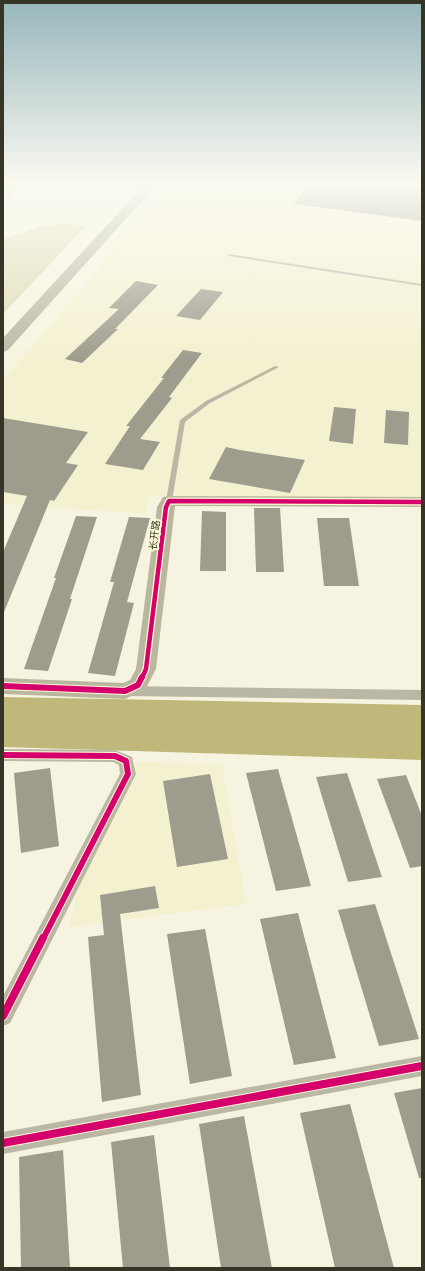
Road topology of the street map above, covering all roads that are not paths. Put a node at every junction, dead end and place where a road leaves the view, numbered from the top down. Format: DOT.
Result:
graph roads {
  1 [pos="87,241"];
  2 [pos="99,241"];
  3 [pos="229,254"];
  4 [pos="422,285"];
  5 [pos="3,331"];
  6 [pos="3,347"];
  7 [pos="277,367"];
  8 [pos="168,501"];
  9 [pos="422,502"];
  10 [pos="3,686"];
  11 [pos="125,691"];
  12 [pos="422,695"];
  13 [pos="3,755"];
  14 [pos="3,1016"];
  15 [pos="422,1066"];
  16 [pos="3,1143"];
  1 -- 5 [label="highway"];
  2 -- 6 [label="highway"];
  3 -- 4 [label="lane"];
  7 -- 8 [label="lane"];
  8 -- 9 [label="street"];
  8 -- 11 [label="street, 长开路"];
  10 -- 11 [label="street"];
  11 -- 12 [label="street"];
  13 -- 14 [label="street"];
  15 -- 16 [label="street"];
}
